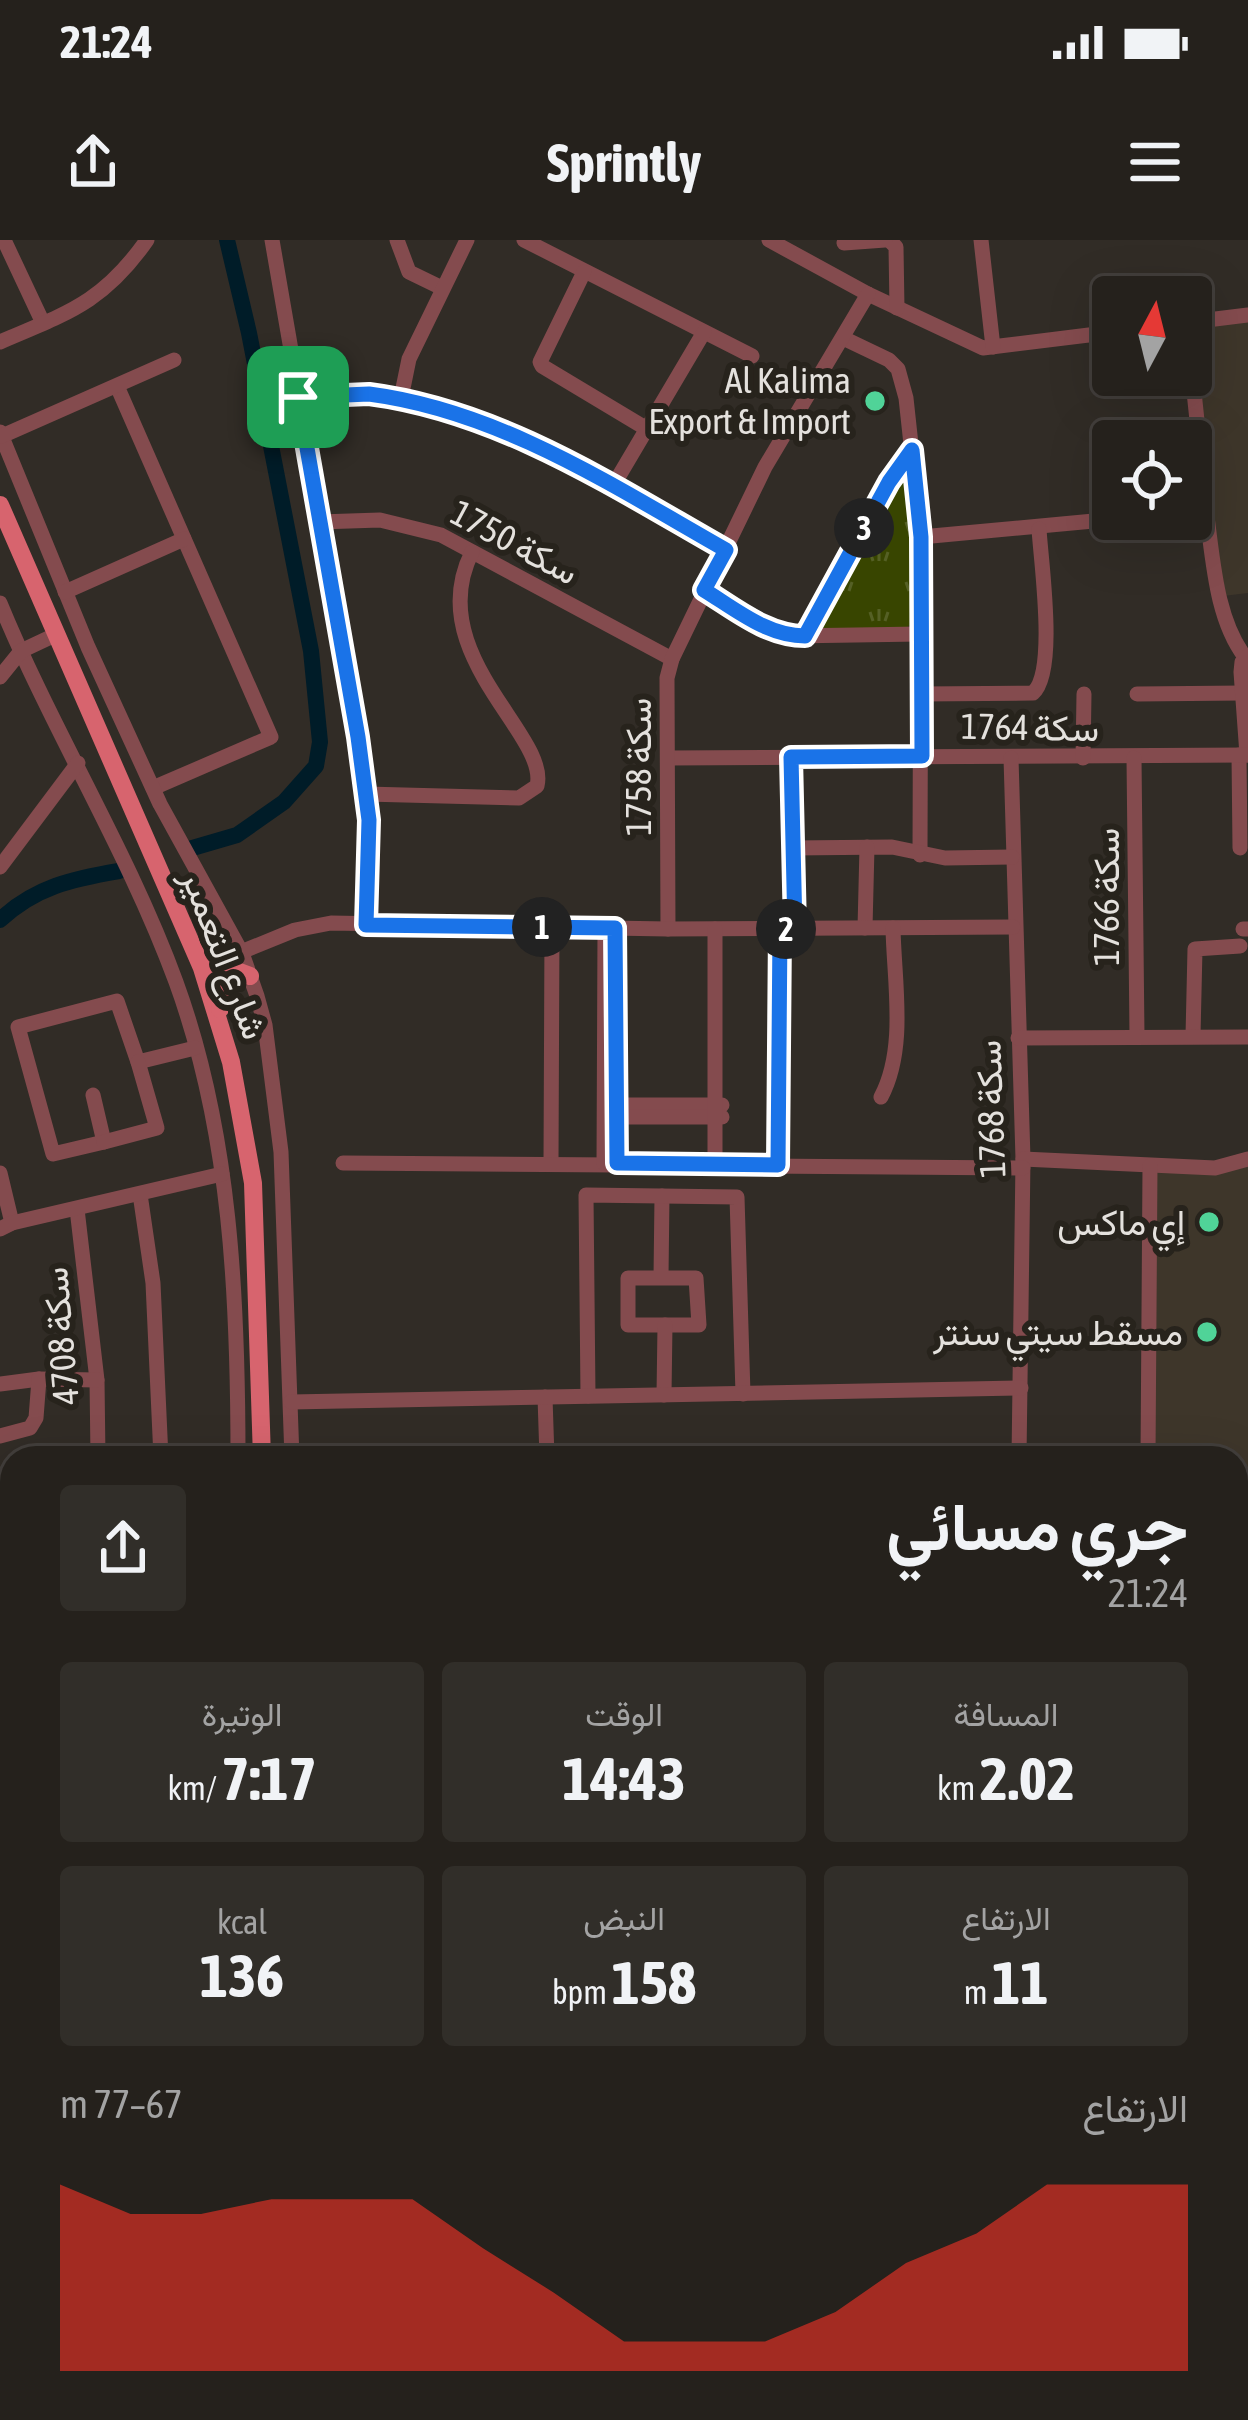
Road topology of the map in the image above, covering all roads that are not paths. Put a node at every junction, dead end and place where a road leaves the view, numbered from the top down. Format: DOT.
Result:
graph roads {
  1 [pos="4,240"];
  2 [pos="147,240"];
  3 [pos="272,240"];
  4 [pos="397,240"];
  5 [pos="467,240"];
  6 [pos="524,240"];
  7 [pos="769,240"];
  8 [pos="887,240"];
  9 [pos="982,240"];
  10 [pos="844,242"];
  11 [pos="792,247"];
  12 [pos="584,272"];
  13 [pos="442,288"];
  14 [pos="868,294"];
  15 [pos="897,308"];
  16 [pos="1248,315"];
  17 [pos="1212,319"];
  18 [pos="43,323"];
  19 [pos="704,332"];
  20 [pos="1092,335"];
  21 [pos="843,338"];
  22 [pos="0,342"];
  23 [pos="994,347"];
  24 [pos="752,356"];
  25 [pos="174,360"];
  26 [pos="117,386"];
  27 [pos="298,397"];
  28 [pos="401,398"];
  29 [pos="647,429"];
  30 [pos="1,434"];
  31 [pos="912,450"];
  32 [pos="614,486"];
  33 [pos="0,505"];
  34 [pos="319,522"];
  35 [pos="1092,522"];
  36 [pos="1039,529"];
  37 [pos="921,537"];
  38 [pos="184,539"];
  39 [pos="1206,540"];
  40 [pos="726,550"];
  41 [pos="472,552"];
  42 [pos="704,590"];
  43 [pos="65,592"];
  44 [pos="0,603"];
  45 [pos="920,634"];
  46 [pos="56,635"];
  47 [pos="805,636"];
  48 [pos="21,651"];
  49 [pos="1247,657"];
  50 [pos="672,659"];
  51 [pos="0,677"];
  52 [pos="1243,693"];
  53 [pos="922,694"];
  54 [pos="1084,694"];
  55 [pos="1137,694"];
  56 [pos="1245,755"];
  57 [pos="922,756"];
  58 [pos="791,757"];
  59 [pos="668,758"];
  60 [pos="1011,758"];
  61 [pos="1083,758"];
  62 [pos="1134,758"];
  63 [pos="78,763"];
  64 [pos="152,788"];
  65 [pos="366,794"];
  66 [pos="793,848"];
  67 [pos="867,848"];
  68 [pos="1240,848"];
  69 [pos="920,855"];
  70 [pos="1012,857"];
  71 [pos="0,867"];
  72 [pos="366,925"];
  73 [pos="552,927"];
  74 [pos="1013,927"];
  75 [pos="610,928"];
  76 [pos="865,928"];
  77 [pos="893,928"];
  78 [pos="668,929"];
  79 [pos="720,929"];
  80 [pos="787,929"];
  81 [pos="1244,935"];
  82 [pos="242,953"];
  83 [pos="202,968"];
  84 [pos="250,976"];
  85 [pos="220,1026"];
  86 [pos="1137,1036"];
  87 [pos="1192,1036"];
  88 [pos="1248,1037"];
  89 [pos="1018,1038"];
  90 [pos="195,1048"];
  91 [pos="138,1062"];
  92 [pos="93,1096"];
  93 [pos="881,1097"];
  94 [pos="610,1111"];
  95 [pos="720,1111"];
  96 [pos="104,1142"];
  97 [pos="1248,1159"];
  98 [pos="551,1162"];
  99 [pos="343,1163"];
  100 [pos="611,1163"];
  101 [pos="720,1164"];
  102 [pos="1023,1164"];
  103 [pos="778,1165"];
  104 [pos="1150,1166"];
  105 [pos="0,1172"];
  106 [pos="222,1174"];
  107 [pos="140,1194"];
  108 [pos="662,1196"];
  109 [pos="77,1209"];
  110 [pos="6,1226"];
  111 [pos="661,1278"];
  112 [pos="664,1325"];
  113 [pos="39,1379"];
  114 [pos="97,1380"];
  115 [pos="0,1384"];
  116 [pos="1022,1388"];
  117 [pos="743,1394"];
  118 [pos="664,1395"];
  119 [pos="588,1396"];
  120 [pos="545,1397"];
  121 [pos="291,1402"];
  122 [pos="0,1436"];
  123 [pos="98,1446"];
  124 [pos="160,1446"];
  125 [pos="238,1446"];
  126 [pos="262,1446"];
  127 [pos="292,1446"];
  128 [pos="547,1446"];
  129 [pos="1020,1446"];
  130 [pos="1148,1446"];
  1 -- 18 [label="street"];
  2 -- 18 [label="street"];
  3 -- 27 [label="street"];
  4 -- 13 [label="street"];
  5 -- 13 [label="street"];
  6 -- 12 [label="street"];
  7 -- 11 [label="street"];
  8 -- 10 [label="street"];
  8 -- 15 [label="street"];
  9 -- 23 [label="street"];
  11 -- 14 [label="street"];
  12 -- 19 [label="street"];
  12 -- 29 [label="street"];
  13 -- 28 [label="street"];
  14 -- 15 [label="street"];
  14 -- 21 [label="street, سكة 1758"];
  15 -- 23 [label="street"];
  16 -- 17 [label="street"];
  18 -- 22 [label="street"];
  19 -- 24 [label="street"];
  19 -- 29 [label="street"];
  20 -- 23 [label="street"];
  21 -- 31 [label="street"];
  21 -- 40 [label="street, سكة 1758"];
  25 -- 26 [label="street"];
  26 -- 30 [label="street"];
  26 -- 38 [label="street"];
  27 -- 28 [label="street"];
  27 -- 34 [label="street"];
  28 -- 32 [label="street"];
  29 -- 32 [label="street"];
  30 -- 43 [label="street"];
  31 -- 37 [label="street"];
  31 -- 47 [label="street"];
  32 -- 40 [label="street"];
  33 -- 46 [label="main road, شارع التعمير"];
  34 -- 41 [label="street, سكة 1750"];
  34 -- 65 [label="street"];
  35 -- 36 [label="street"];
  36 -- 37 [label="street"];
  36 -- 53 [label="street"];
  37 -- 45 [label="street"];
  38 -- 43 [label="street"];
  38 -- 64 [label="street"];
  39 -- 49 [label="street"];
  40 -- 42 [label="street, سكة 1758"];
  41 -- 50 [label="street, سكة 1750"];
  41 -- 65 [label="street"];
  42 -- 47 [label="street"];
  42 -- 50 [label="street, سكة 1758"];
  43 -- 64 [label="street"];
  44 -- 48 [label="street"];
  45 -- 47 [label="street"];
  45 -- 53 [label="street"];
  46 -- 48 [label="street"];
  46 -- 83 [label="main road, شارع التعمير"];
  48 -- 51 [label="street"];
  48 -- 63 [label="street"];
  49 -- 52 [label="street"];
  50 -- 59 [label="street, سكة 1758"];
  52 -- 55 [label="street"];
  52 -- 56 [label="street"];
  53 -- 57 [label="street"];
  54 -- 61 [label="street"];
  56 -- 62 [label="street, سكة 1764"];
  56 -- 68 [label="street"];
  57 -- 58 [label="street, سكة 1764"];
  57 -- 60 [label="street, سكة 1764"];
  57 -- 69 [label="street"];
  58 -- 59 [label="street, سكة 1764"];
  58 -- 66 [label="street"];
  59 -- 78 [label="street, سكة 1758"];
  60 -- 61 [label="street, سكة 1764"];
  60 -- 70 [label="street, سكة 1768"];
  61 -- 62 [label="street, سكة 1764"];
  62 -- 86 [label="street, سكة 1766"];
  63 -- 71 [label="street"];
  63 -- 90 [label="street"];
  64 -- 82 [label="street"];
  65 -- 72 [label="street"];
  66 -- 67 [label="street"];
  66 -- 80 [label="street"];
  67 -- 69 [label="street"];
  67 -- 76 [label="street"];
  69 -- 70 [label="street"];
  70 -- 74 [label="street, سكة 1768"];
  72 -- 73 [label="street"];
  72 -- 82 [label="street"];
  73 -- 75 [label="street"];
  73 -- 98 [label="street"];
  74 -- 77 [label="street"];
  74 -- 89 [label="street, سكة 1768"];
  75 -- 78 [label="street"];
  75 -- 94 [label="street"];
  76 -- 77 [label="street"];
  76 -- 80 [label="street"];
  77 -- 93 [label="street"];
  78 -- 79 [label="street"];
  79 -- 80 [label="street"];
  79 -- 95 [label="street"];
  80 -- 103 [label="street"];
  81 -- 87 [label="street"];
  82 -- 83 [label="street"];
  82 -- 84 [label="street"];
  83 -- 85 [label="main road, شارع التعمير"];
  84 -- 85 [label="main road"];
  84 -- 121 [label="street"];
  85 -- 126 [label="main road, شارع التعمير"];
  86 -- 87 [label="street"];
  86 -- 89 [label="street"];
  87 -- 88 [label="street"];
  89 -- 102 [label="street, سكة 1768"];
  90 -- 91 [label="street"];
  90 -- 106 [label="street"];
  91 -- 96 [label="street"];
  91 -- 96 [label="street"];
  92 -- 96 [label="street"];
  94 -- 95 [label="street"];
  94 -- 100 [label="street"];
  95 -- 101 [label="street"];
  97 -- 104 [label="street"];
  98 -- 99 [label="street"];
  98 -- 100 [label="street"];
  100 -- 101 [label="street"];
  101 -- 103 [label="street"];
  102 -- 103 [label="street"];
  102 -- 104 [label="street"];
  102 -- 116 [label="street, سكة 1768"];
  104 -- 130 [label="street"];
  105 -- 110 [label="street"];
  106 -- 107 [label="street"];
  106 -- 125 [label="street"];
  107 -- 109 [label="street"];
  107 -- 124 [label="street"];
  108 -- 111 [label="street"];
  108 -- 117 [label="street"];
  108 -- 119 [label="street"];
  109 -- 110 [label="street"];
  109 -- 114 [label="street, سكة 4708"];
  111 -- 112 [label="street"];
  111 -- 112 [label="street"];
  112 -- 118 [label="street"];
  113 -- 114 [label="street"];
  113 -- 115 [label="street"];
  113 -- 122 [label="street"];
  114 -- 123 [label="street, سكة 4708"];
  116 -- 117 [label="street"];
  116 -- 129 [label="street, سكة 1768"];
  117 -- 118 [label="street"];
  118 -- 119 [label="street"];
  119 -- 120 [label="street"];
  120 -- 121 [label="street"];
  120 -- 128 [label="street"];
  121 -- 127 [label="street"];
}
